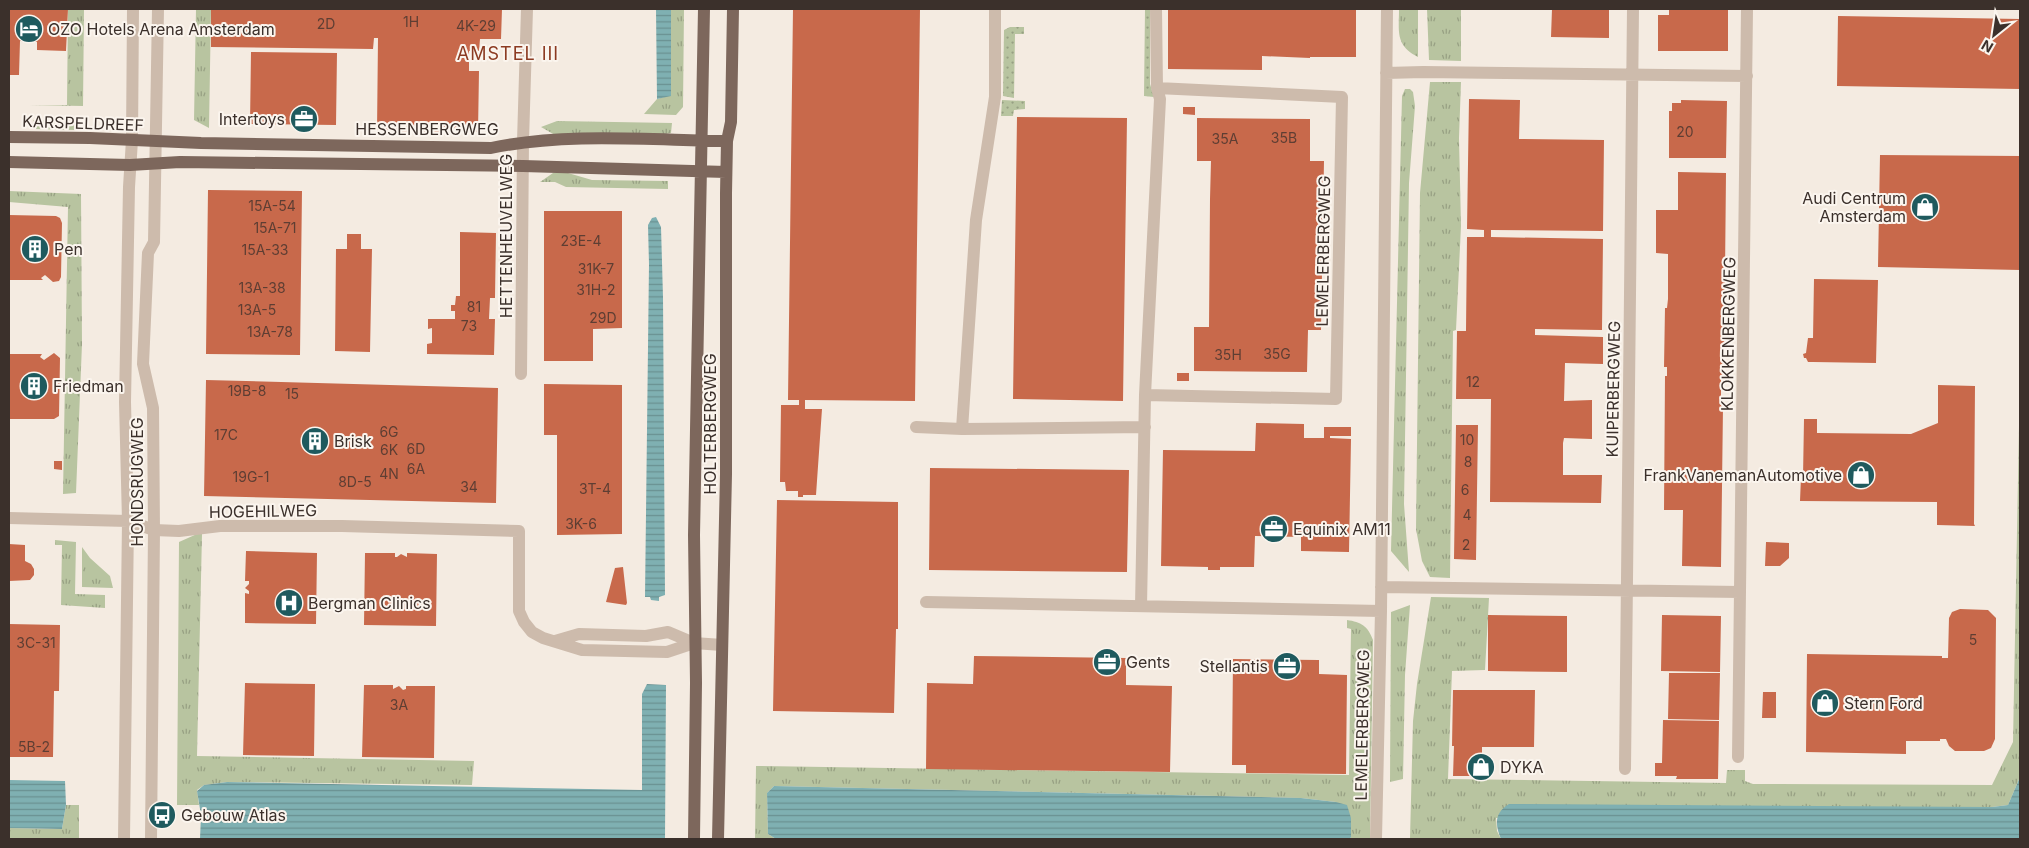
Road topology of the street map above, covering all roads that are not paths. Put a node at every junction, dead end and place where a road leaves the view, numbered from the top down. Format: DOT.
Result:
graph roads {
  1 [pos="133,9"];
  2 [pos="158,9"];
  3 [pos="527,9"];
  4 [pos="704,9"];
  5 [pos="733,9"];
  6 [pos="995,9"];
  7 [pos="1156,9"];
  8 [pos="1387,9"];
  9 [pos="1633,9"];
  10 [pos="1748,9"];
  11 [pos="1386,73"];
  12 [pos="1632,74"];
  13 [pos="1747,76"];
  14 [pos="1157,88"];
  15 [pos="9,137"];
  16 [pos="132,140"];
  17 [pos="523,141"];
  18 [pos="702,141"];
  19 [pos="727,141"];
  20 [pos="157,142"];
  21 [pos="9,162"];
  22 [pos="156,162"];
  23 [pos="130,165"];
  24 [pos="523,166"];
  25 [pos="701,171"];
  26 [pos="726,172"];
  27 [pos="521,374"];
  28 [pos="1145,395"];
  29 [pos="916,427"];
  30 [pos="1144,427"];
  31 [pos="962,429"];
  32 [pos="9,518"];
  33 [pos="128,520"];
  34 [pos="154,530"];
  35 [pos="1381,587"];
  36 [pos="1627,590"];
  37 [pos="1740,592"];
  38 [pos="926,602"];
  39 [pos="1141,606"];
  40 [pos="1381,611"];
  41 [pos="555,641"];
  42 [pos="694,643"];
  43 [pos="722,645"];
  44 [pos="1738,757"];
  45 [pos="1625,769"];
  46 [pos="124,839"];
  47 [pos="151,839"];
  48 [pos="694,839"];
  49 [pos="718,839"];
  50 [pos="1376,839"];
  1 -- 16 [label="street, HONDSRUGWEG"];
  2 -- 20 [label="street, HONDSRUGWEG"];
  3 -- 17 [label="street, HETTENHEUVELWEG"];
  4 -- 18 [label="main road, HOLTERBERGWEG"];
  5 -- 19 [label="main road, HOLTERBERGWEG"];
  6 -- 31 [label="street"];
  7 -- 14 [label="street"];
  8 -- 11 [label="street, LEMELERBERGWEG"];
  9 -- 12 [label="street, KUIPERBERGWEG"];
  10 -- 13 [label="street, KLOKKENBERGWEG"];
  11 -- 12 [label="street"];
  11 -- 35 [label="street, LEMELERBERGWEG"];
  12 -- 13 [label="street"];
  12 -- 36 [label="street, KUIPERBERGWEG"];
  13 -- 37 [label="street, KLOKKENBERGWEG"];
  14 -- 28 [label="street"];
  14 -- 28 [label="street, LEMELERBERGWEG"];
  15 -- 16 [label="main road, KARSPELDREEF"];
  16 -- 20 [label="main road, KARSPELDREEF"];
  16 -- 23 [label="street, HONDSRUGWEG"];
  17 -- 18 [label="main road, HESSENBERGWEG"];
  17 -- 20 [label="main road, HESSENBERGWEG"];
  17 -- 24 [label="street, HETTENHEUVELWEG"];
  18 -- 19 [label="main road, HESSENBERGWEG"];
  18 -- 25 [label="main road, HOLTERBERGWEG"];
  19 -- 26 [label="main road, HOLTERBERGWEG"];
  20 -- 22 [label="street, HONDSRUGWEG"];
  21 -- 23 [label="main road"];
  22 -- 23 [label="main road"];
  22 -- 24 [label="main road"];
  22 -- 34 [label="street, HONDSRUGWEG"];
  23 -- 33 [label="street, HONDSRUGWEG"];
  24 -- 25 [label="main road"];
  24 -- 27 [label="street, HETTENHEUVELWEG"];
  25 -- 26 [label="main road"];
  25 -- 42 [label="main road, HOLTERBERGWEG"];
  26 -- 43 [label="main road, HOLTERBERGWEG"];
  28 -- 30 [label="street"];
  29 -- 31 [label="street"];
  30 -- 31 [label="street"];
  30 -- 39 [label="street"];
  32 -- 33 [label="street, HOGEHILWEG"];
  33 -- 34 [label="street, HOGEHILWEG"];
  33 -- 46 [label="street, HONDSRUGWEG"];
  34 -- 41 [label="street, HOGEHILWEG"];
  34 -- 47 [label="street, HONDSRUGWEG"];
  35 -- 36 [label="street"];
  35 -- 40 [label="street, LEMELERBERGWEG"];
  36 -- 37 [label="street"];
  36 -- 45 [label="street, KUIPERBERGWEG"];
  37 -- 44 [label="street, KLOKKENBERGWEG"];
  38 -- 39 [label="street"];
  39 -- 40 [label="street"];
  40 -- 50 [label="street, LEMELERBERGWEG"];
  41 -- 42 [label="street"];
  41 -- 42 [label="street"];
  42 -- 43 [label="street"];
  42 -- 48 [label="main road, HOLTERBERGWEG"];
  43 -- 49 [label="main road, HOLTERBERGWEG"];
}
